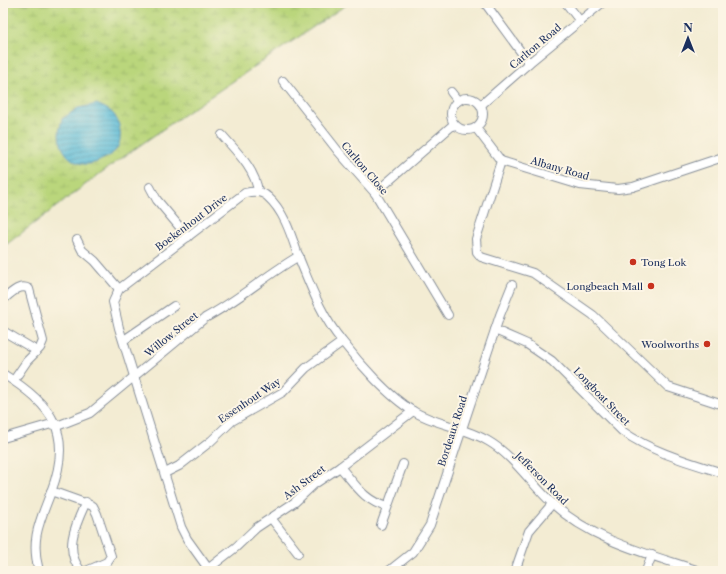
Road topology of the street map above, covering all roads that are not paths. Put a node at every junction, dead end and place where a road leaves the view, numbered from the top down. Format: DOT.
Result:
graph roads {
  1 [pos="485,3"];
  2 [pos="566,3"];
  3 [pos="602,3"];
  4 [pos="580,21"];
  5 [pos="529,62"];
  6 [pos="283,81"];
  7 [pos="451,92"];
  8 [pos="458,101"];
  9 [pos="481,105"];
  10 [pos="454,124"];
  11 [pos="476,128"];
  12 [pos="222,135"];
  13 [pos="723,157"];
  14 [pos="501,161"];
  15 [pos="150,187"];
  16 [pos="258,192"];
  17 [pos="375,193"];
  18 [pos="188,237"];
  19 [pos="78,240"];
  20 [pos="299,256"];
  21 [pos="512,284"];
  22 [pos="119,289"];
  23 [pos="3,300"];
  24 [pos="174,306"];
  25 [pos="448,314"];
  26 [pos="495,330"];
  27 [pos="3,331"];
  28 [pos="124,340"];
  29 [pos="342,342"];
  30 [pos="37,351"];
  31 [pos="3,374"];
  32 [pos="135,374"];
  33 [pos="14,380"];
  34 [pos="723,405"];
  35 [pos="413,411"];
  36 [pos="56,424"];
  37 [pos="463,431"];
  38 [pos="3,438"];
  39 [pos="403,464"];
  40 [pos="340,467"];
  41 [pos="165,473"];
  42 [pos="723,473"];
  43 [pos="51,491"];
  44 [pos="86,502"];
  45 [pos="552,504"];
  46 [pos="387,507"];
  47 [pos="271,518"];
  48 [pos="381,525"];
  49 [pos="298,553"];
  50 [pos="652,555"];
  51 [pos="209,570"];
  52 [pos="38,571"];
  53 [pos="81,571"];
  54 [pos="86,571"];
  55 [pos="389,571"];
  56 [pos="515,571"];
  57 [pos="646,571"];
  58 [pos="699,571"];
  1 -- 5 [label="street"];
  2 -- 4 [label="street"];
  3 -- 4 [label="street, Carlton Road"];
  4 -- 5 [label="street, Carlton Road"];
  5 -- 9 [label="street, Carlton Road"];
  6 -- 17 [label="street, Carlton Close"];
  7 -- 8 [label="street"];
  8 -- 9 [label="street"];
  8 -- 10 [label="street"];
  9 -- 11 [label="street"];
  10 -- 11 [label="street"];
  10 -- 17 [label="street"];
  11 -- 14 [label="street"];
  12 -- 16 [label="street"];
  13 -- 14 [label="street, Albany Road"];
  14 -- 34 [label="street"];
  15 -- 18 [label="street"];
  16 -- 18 [label="street, Boekenhout Drive"];
  16 -- 20 [label="street"];
  17 -- 25 [label="street, Carlton Close"];
  18 -- 22 [label="street, Boekenhout Drive"];
  19 -- 22 [label="street"];
  20 -- 29 [label="street"];
  20 -- 32 [label="street, Willow Street"];
  21 -- 26 [label="street, Bordeaux Road"];
  22 -- 28 [label="street"];
  23 -- 30 [label="street"];
  24 -- 28 [label="street"];
  26 -- 37 [label="street, Bordeaux Road"];
  26 -- 42 [label="street, Longboat Street"];
  27 -- 30 [label="street"];
  28 -- 32 [label="street"];
  29 -- 35 [label="street"];
  29 -- 41 [label="street, Essenhout Way"];
  30 -- 33 [label="street"];
  31 -- 33 [label="street"];
  32 -- 36 [label="street, Willow Street"];
  32 -- 41 [label="street"];
  33 -- 36 [label="street"];
  35 -- 37 [label="street"];
  35 -- 40 [label="street, Ash Street"];
  36 -- 38 [label="street, Willow Street"];
  36 -- 43 [label="street"];
  37 -- 45 [label="street, Jefferson Road"];
  37 -- 55 [label="street, Bordeaux Road"];
  39 -- 46 [label="street"];
  40 -- 46 [label="street"];
  40 -- 47 [label="street, Ash Street"];
  41 -- 51 [label="street"];
  43 -- 44 [label="street"];
  43 -- 52 [label="street"];
  44 -- 53 [label="street"];
  44 -- 54 [label="street"];
  45 -- 50 [label="street, Jefferson Road"];
  45 -- 56 [label="street"];
  46 -- 48 [label="street"];
  47 -- 49 [label="street"];
  47 -- 51 [label="street, Ash Street"];
  50 -- 57 [label="street"];
  50 -- 58 [label="street, Jefferson Road"];
}
